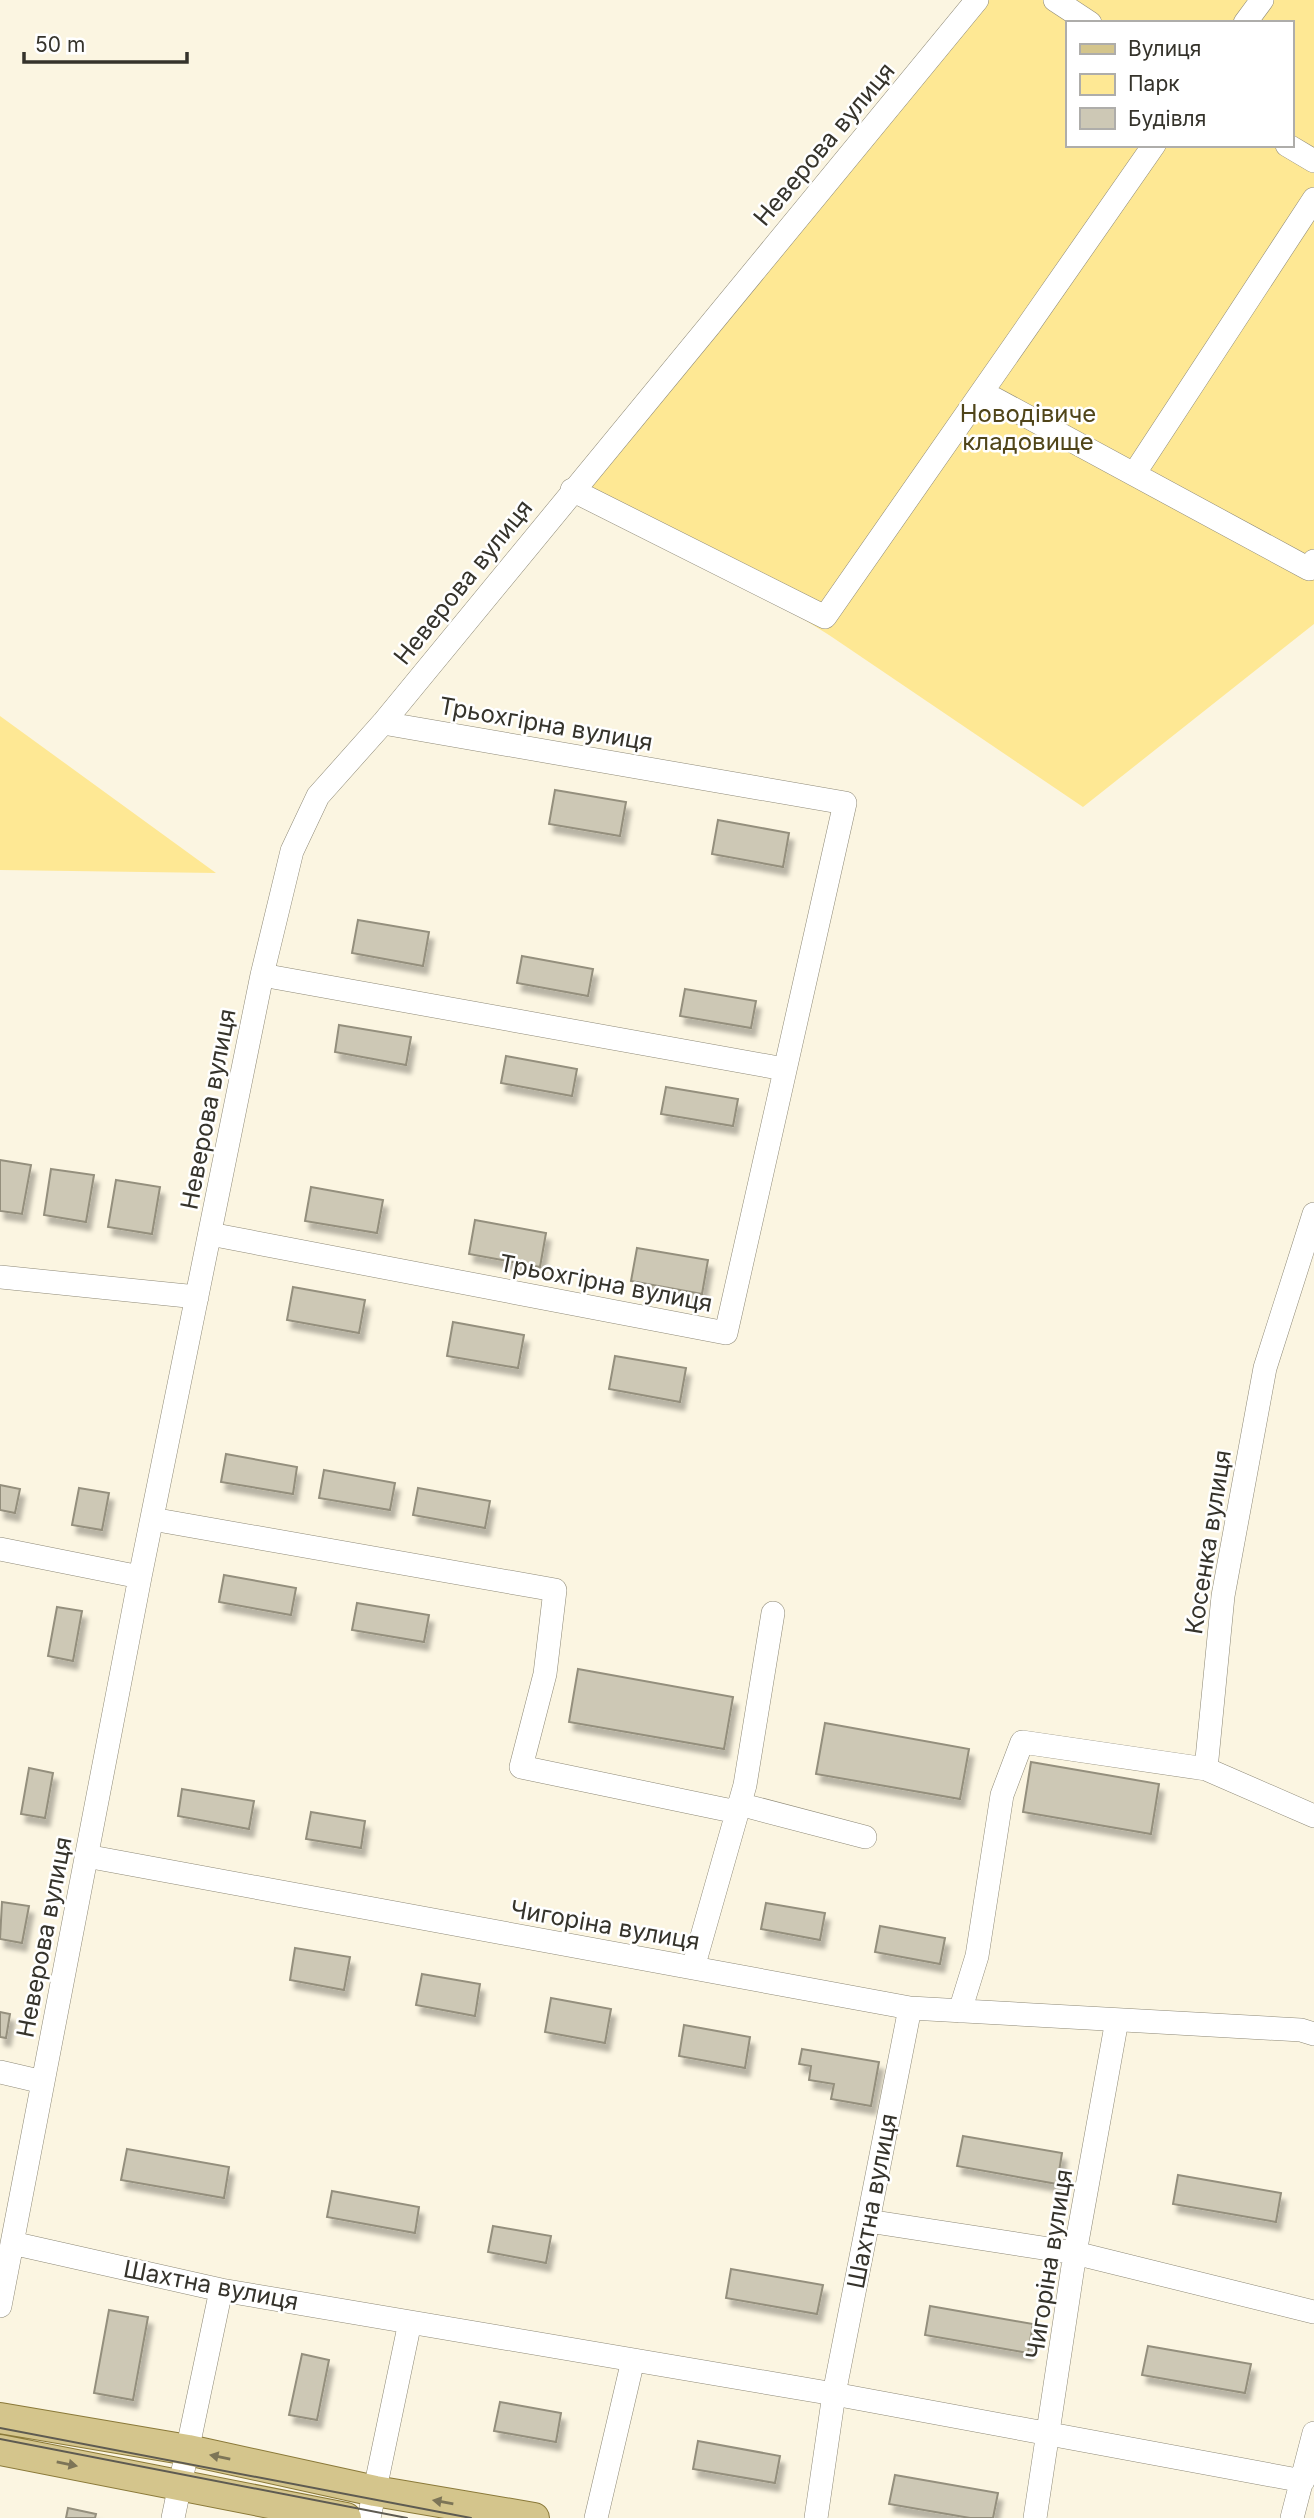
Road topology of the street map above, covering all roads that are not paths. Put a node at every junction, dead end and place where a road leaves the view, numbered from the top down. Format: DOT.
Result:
graph roads {
  1 [pos="977,0"];
  2 [pos="1055,0"];
  3 [pos="1262,0"];
  4 [pos="1087,21"];
  5 [pos="1246,21"];
  6 [pos="1153,147"];
  7 [pos="1290,147"];
  8 [pos="1314,161"];
  9 [pos="1314,198"];
  10 [pos="982,392"];
  11 [pos="1134,474"];
  12 [pos="572,490"];
  13 [pos="1314,561"];
  14 [pos="383,723"];
  15 [pos="262,975"];
  16 [pos="784,1069"];
  17 [pos="1314,1214"];
  18 [pos="210,1234"];
  19 [pos="0,1277"];
  20 [pos="197,1297"];
  21 [pos="152,1519"];
  22 [pos="0,1549"];
  23 [pos="140,1577"];
  24 [pos="773,1613"];
  25 [pos="1206,1769"];
  26 [pos="738,1808"];
  27 [pos="1314,1816"];
  28 [pos="865,1837"];
  29 [pos="86,1856"];
  30 [pos="692,1968"];
  31 [pos="910,2008"];
  32 [pos="960,2011"];
  33 [pos="1117,2020"];
  34 [pos="1314,2034"];
  35 [pos="0,2072"];
  36 [pos="43,2082"];
  37 [pos="868,2221"];
  38 [pos="12,2243"];
  39 [pos="1076,2253"];
  40 [pos="221,2290"];
  41 [pos="0,2306"];
  42 [pos="1314,2312"];
  43 [pos="410,2322"];
  44 [pos="633,2360"];
  45 [pos="834,2394"];
  46 [pos="0,2418"];
  47 [pos="1314,2433"];
  48 [pos="1049,2434"];
  49 [pos="0,2450"];
  50 [pos="188,2450"];
  51 [pos="1303,2481"];
  52 [pos="179,2487"];
  53 [pos="372,2505"];
  54 [pos="173,2518"];
  55 [pos="346,2518"];
  56 [pos="534,2518"];
  57 [pos="596,2518"];
  58 [pos="816,2518"];
  59 [pos="1035,2518"];
  60 [pos="1292,2518"];
  1 -- 12 [label="street, Неверова вулиця"];
  2 -- 4 [label="street"];
  3 -- 5 [label="street"];
  6 -- 10 [label="street"];
  7 -- 8 [label="street"];
  9 -- 11 [label="street"];
  10 -- 11 [label="street"];
  10 -- 12 [label="street"];
  11 -- 13 [label="street"];
  12 -- 14 [label="street, Неверова вулиця"];
  14 -- 15 [label="street, Неверова вулиця"];
  14 -- 16 [label="street, Трьохгірна вулиця"];
  15 -- 16 [label="street"];
  15 -- 18 [label="street, Неверова вулиця"];
  16 -- 18 [label="street, Трьохгірна вулиця"];
  17 -- 25 [label="street, Косенка вулиця"];
  18 -- 20 [label="street, Неверова вулиця"];
  19 -- 20 [label="street"];
  20 -- 21 [label="street, Неверова вулиця"];
  21 -- 23 [label="street, Неверова вулиця"];
  21 -- 26 [label="street"];
  22 -- 23 [label="street"];
  23 -- 29 [label="street, Неверова вулиця"];
  24 -- 26 [label="street"];
  25 -- 27 [label="street"];
  25 -- 32 [label="street"];
  26 -- 28 [label="street"];
  26 -- 30 [label="street"];
  29 -- 30 [label="street, Чигоріна вулиця"];
  29 -- 36 [label="street, Неверова вулиця"];
  30 -- 31 [label="street, Чигоріна вулиця"];
  31 -- 32 [label="street, Чигоріна вулиця"];
  31 -- 37 [label="street, Шахтна вулиця"];
  32 -- 33 [label="street, Чигоріна вулиця"];
  33 -- 34 [label="street, Чигоріна вулиця"];
  33 -- 39 [label="street, Чигоріна вулиця"];
  35 -- 36 [label="street"];
  36 -- 38 [label="street, Неверова вулиця"];
  37 -- 39 [label="street"];
  37 -- 45 [label="street, Шахтна вулиця"];
  38 -- 40 [label="street, Шахтна вулиця"];
  38 -- 41 [label="street, Неверова вулиця"];
  39 -- 42 [label="street"];
  39 -- 48 [label="street, Чигоріна вулиця"];
  40 -- 43 [label="street, Шахтна вулиця"];
  40 -- 50 [label="street"];
  43 -- 44 [label="street, Шахтна вулиця"];
  43 -- 53 [label="street"];
  44 -- 45 [label="street, Шахтна вулиця"];
  44 -- 57 [label="street"];
  45 -- 48 [label="street"];
  45 -- 58 [label="street, Шахтна вулиця"];
  46 -- 50 [label="main road"];
  47 -- 51 [label="street"];
  48 -- 51 [label="street"];
  48 -- 59 [label="street, Чигоріна вулиця"];
  49 -- 52 [label="main road, one-way"];
  50 -- 52 [label="street"];
  53 -- 50 [label="main road, one-way"];
  51 -- 60 [label="street"];
  52 -- 54 [label="street"];
  52 -- 55 [label="main road"];
  56 -- 53 [label="main road, one-way"];
}
